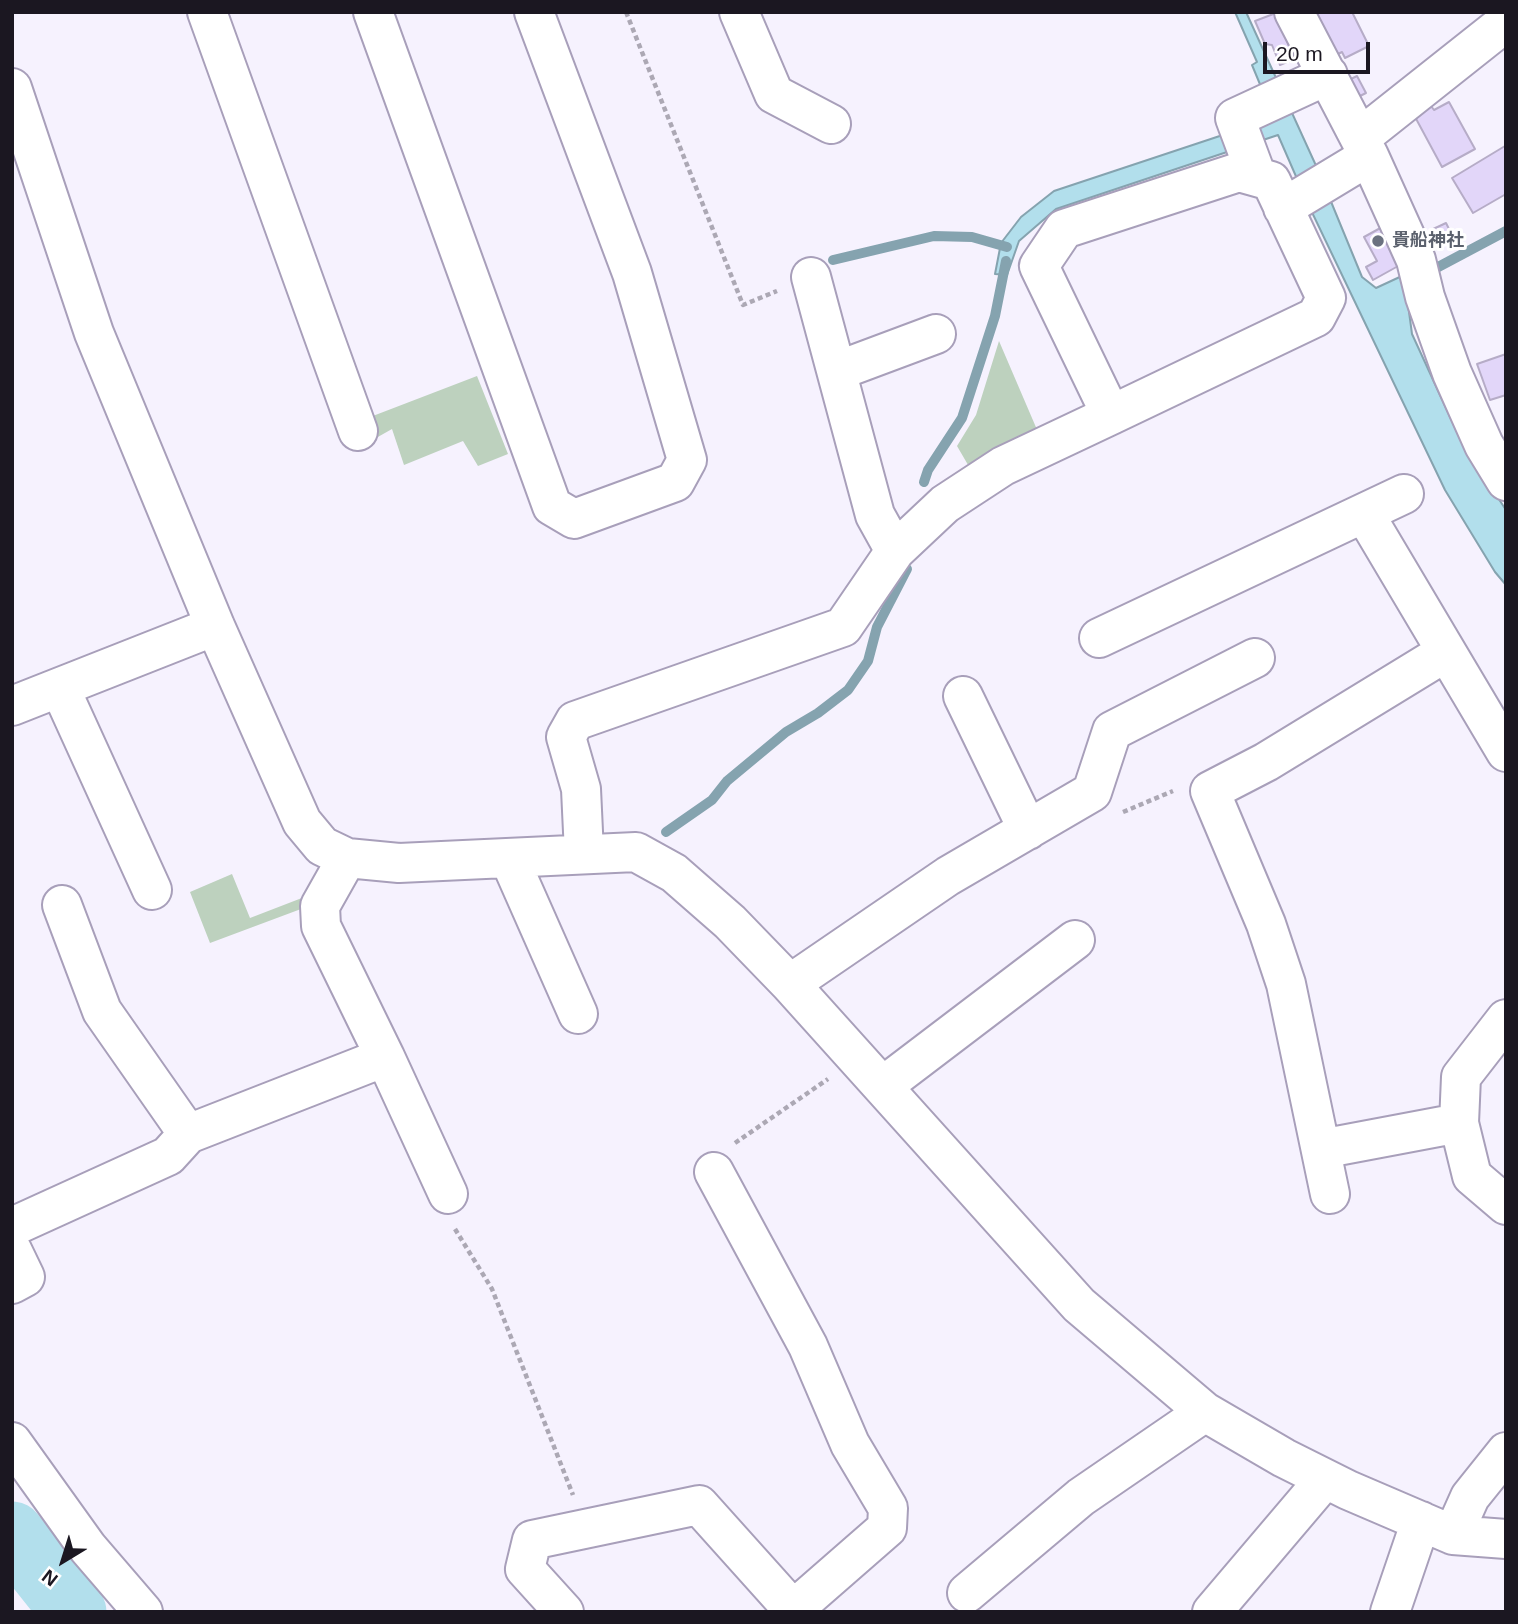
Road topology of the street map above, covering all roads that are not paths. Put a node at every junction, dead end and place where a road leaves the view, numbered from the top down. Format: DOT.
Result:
graph roads {
  1 [pos="206,12"];
  2 [pos="373,12"];
  3 [pos="534,12"];
  4 [pos="739,12"];
  5 [pos="1294,12"];
  6 [pos="1506,22"];
  7 [pos="1328,75"];
  8 [pos="12,88"];
  9 [pos="831,124"];
  10 [pos="1259,130"];
  11 [pos="1365,147"];
  12 [pos="1304,195"];
  13 [pos="811,277"];
  14 [pos="936,334"];
  15 [pos="837,371"];
  16 [pos="1111,415"];
  17 [pos="358,431"];
  18 [pos="1506,481"];
  19 [pos="1404,495"];
  20 [pos="1364,513"];
  21 [pos="895,551"];
  22 [pos="215,626"];
  23 [pos="1099,638"];
  24 [pos="1446,652"];
  25 [pos="1255,658"];
  26 [pos="60,688"];
  27 [pos="962,696"];
  28 [pos="12,706"];
  29 [pos="1506,752"];
  30 [pos="1028,830"];
  31 [pos="584,853"];
  32 [pos="347,858"];
  33 [pos="509,858"];
  34 [pos="152,890"];
  35 [pos="62,905"];
  36 [pos="1075,940"];
  37 [pos="790,984"];
  38 [pos="578,1014"];
  39 [pos="1506,1019"];
  40 [pos="385,1057"];
  41 [pos="883,1086"];
  42 [pos="1460,1123"];
  43 [pos="188,1134"];
  44 [pos="1321,1149"];
  45 [pos="714,1172"];
  46 [pos="448,1194"];
  47 [pos="1330,1195"];
  48 [pos="1506,1205"];
  49 [pos="12,1227"];
  50 [pos="12,1250"];
  51 [pos="12,1284"];
  52 [pos="1205,1412"];
  53 [pos="12,1442"];
  54 [pos="1506,1452"];
  55 [pos="1325,1479"];
  56 [pos="1437,1528"];
  57 [pos="1506,1539"];
  58 [pos="967,1593"];
  59 [pos="794,1611"];
  60 [pos="143,1612"];
  61 [pos="564,1612"];
  62 [pos="1212,1612"];
  63 [pos="1390,1612"];
  1 -- 17 [label="street"];
  2 -- 3 [label="street"];
  4 -- 9 [label="street"];
  5 -- 7 [label="street"];
  6 -- 11 [label="street"];
  7 -- 10 [label="street"];
  7 -- 11 [label="street"];
  8 -- 22 [label="street"];
  10 -- 12 [label="street"];
  10 -- 16 [label="street"];
  11 -- 12 [label="street"];
  11 -- 18 [label="street"];
  12 -- 16 [label="street"];
  13 -- 15 [label="street"];
  14 -- 15 [label="street"];
  15 -- 21 [label="street"];
  16 -- 21 [label="street"];
  19 -- 20 [label="street"];
  20 -- 23 [label="street"];
  20 -- 24 [label="street"];
  21 -- 31 [label="street"];
  22 -- 26 [label="street"];
  22 -- 32 [label="street"];
  24 -- 29 [label="street"];
  24 -- 44 [label="street"];
  25 -- 30 [label="street"];
  26 -- 28 [label="street"];
  26 -- 34 [label="street"];
  27 -- 30 [label="street"];
  30 -- 37 [label="street"];
  31 -- 33 [label="street"];
  31 -- 37 [label="street"];
  32 -- 33 [label="street"];
  32 -- 40 [label="street"];
  33 -- 38 [label="street"];
  35 -- 43 [label="street"];
  36 -- 41 [label="street"];
  37 -- 41 [label="street"];
  39 -- 42 [label="street"];
  40 -- 43 [label="street"];
  40 -- 46 [label="street"];
  41 -- 52 [label="street"];
  42 -- 44 [label="street"];
  42 -- 48 [label="street"];
  43 -- 49 [label="street"];
  44 -- 47 [label="street"];
  45 -- 59 [label="street"];
  50 -- 51 [label="street"];
  52 -- 55 [label="street"];
  52 -- 58 [label="street"];
  53 -- 60 [label="street"];
  54 -- 56 [label="street"];
  55 -- 56 [label="street"];
  55 -- 62 [label="street"];
  56 -- 57 [label="street"];
  56 -- 63 [label="street"];
  59 -- 61 [label="street"];
}
